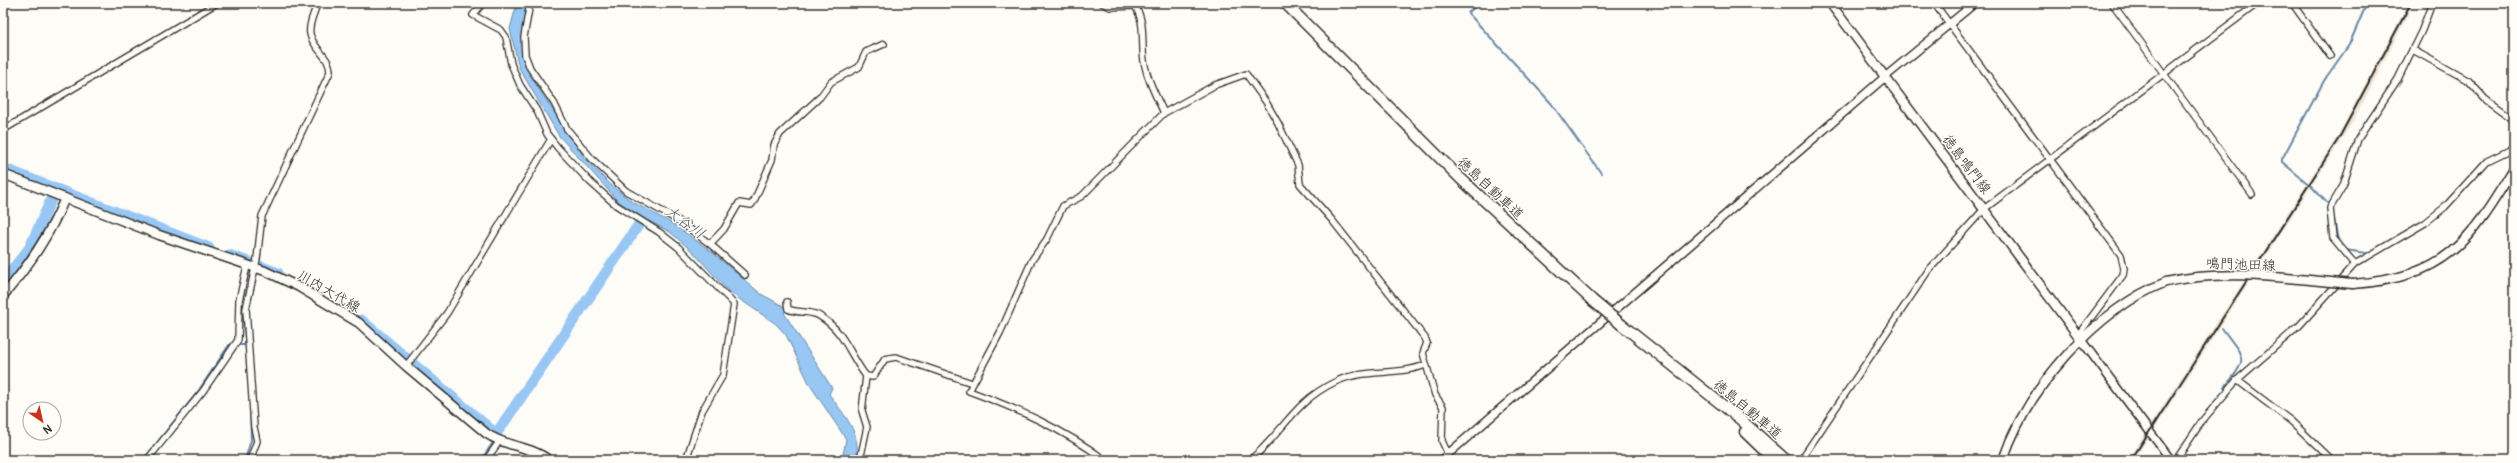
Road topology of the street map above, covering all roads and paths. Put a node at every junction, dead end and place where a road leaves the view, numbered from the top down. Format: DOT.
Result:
graph roads {
  1 [pos="217,3"];
  2 [pos="317,3"];
  3 [pos="483,3"];
  4 [pos="530,3"];
  5 [pos="1102,3"];
  6 [pos="1284,3"];
  7 [pos="1830,3"];
  8 [pos="1934,3"];
  9 [pos="1975,3"];
  10 [pos="2112,3"];
  11 [pos="2258,3"];
  12 [pos="2292,3"];
  13 [pos="2432,3"];
  14 [pos="1135,5"];
  15 [pos="1950,24"];
  16 [pos="884,44"];
  17 [pos="2413,50"];
  18 [pos="2330,56"];
  19 [pos="2164,74"];
  20 [pos="1885,77"];
  21 [pos="1164,113"];
  22 [pos="2514,120"];
  23 [pos="3,130"];
  24 [pos="551,139"];
  25 [pos="2514,148"];
  26 [pos="2051,160"];
  27 [pos="2514,168"];
  28 [pos="3,174"];
  29 [pos="2252,194"];
  30 [pos="65,198"];
  31 [pos="1984,209"];
  32 [pos="710,244"];
  33 [pos="2355,264"];
  34 [pos="252,267"];
  35 [pos="746,275"];
  36 [pos="3,296"];
  37 [pos="787,302"];
  38 [pos="2080,338"];
  39 [pos="1425,365"];
  40 [pos="406,366"];
  41 [pos="866,376"];
  42 [pos="1690,380"];
  43 [pos="2237,380"];
  44 [pos="972,383"];
  45 [pos="499,442"];
  46 [pos="1448,454"];
  47 [pos="1802,458"];
  48 [pos="147,460"];
  49 [pos="250,460"];
  50 [pos="486,460"];
  51 [pos="549,460"];
  52 [pos="686,460"];
  53 [pos="860,460"];
  54 [pos="1105,460"];
  55 [pos="1250,460"];
  56 [pos="1441,460"];
  57 [pos="1774,460"];
  58 [pos="1786,460"];
  59 [pos="2003,460"];
  60 [pos="2171,460"];
  61 [pos="2176,460"];
  62 [pos="2332,460"];
  1 -- 23 [label="street"];
  2 -- 34 [label="street"];
  3 -- 24 [label="street"];
  4 -- 32 [label="street"];
  5 -- 14 [label="street"];
  6 -- 42 [label="highway, 徳島自動車道, bridge"];
  7 -- 20 [label="main road, 徳島鳴門線"];
  8 -- 15 [label="street"];
  9 -- 15 [label="street"];
  10 -- 19 [label="street"];
  11 -- 19 [label="street"];
  12 -- 18 [label="street"];
  13 -- 17 [label="street"];
  14 -- 21 [label="street"];
  15 -- 20 [label="street"];
  15 -- 26 [label="street"];
  16 -- 32 [label="street"];
  17 -- 22 [label="street"];
  17 -- 33 [label="street"];
  19 -- 26 [label="street"];
  19 -- 29 [label="street"];
  20 -- 31 [label="main road, 徳島鳴門線"];
  20 -- 46 [label="street"];
  21 -- 39 [label="street"];
  21 -- 44 [label="street"];
  24 -- 40 [label="street"];
  24 -- 52 [label="street"];
  25 -- 33 [label="street"];
  26 -- 31 [label="street"];
  26 -- 38 [label="street"];
  27 -- 38 [label="main road, 鳴門池田線, bridge"];
  28 -- 30 [label="main road, 川内大代線"];
  30 -- 34 [label="main road, 川内大代線"];
  30 -- 36 [label="main road"];
  31 -- 38 [label="main road, 徳島鳴門線"];
  31 -- 47 [label="street"];
  32 -- 35 [label="street"];
  33 -- 43 [label="street"];
  34 -- 40 [label="main road, 川内大代線"];
  34 -- 48 [label="street"];
  34 -- 49 [label="street"];
  37 -- 41 [label="street"];
  38 -- 59 [label="main road, 鳴門池田線"];
  38 -- 60 [label="street"];
  39 -- 46 [label="street"];
  39 -- 55 [label="street"];
  40 -- 45 [label="main road, 川内大代線"];
  41 -- 44 [label="street"];
  41 -- 53 [label="street"];
  42 -- 57 [label="highway, 徳島自動車道"];
  42 -- 58 [label="highway, 徳島自動車道"];
  43 -- 61 [label="street"];
  43 -- 62 [label="street"];
  44 -- 54 [label="street"];
  45 -- 50 [label="street"];
  45 -- 51 [label="main road, 川内大代線"];
  46 -- 56 [label="street"];
}
